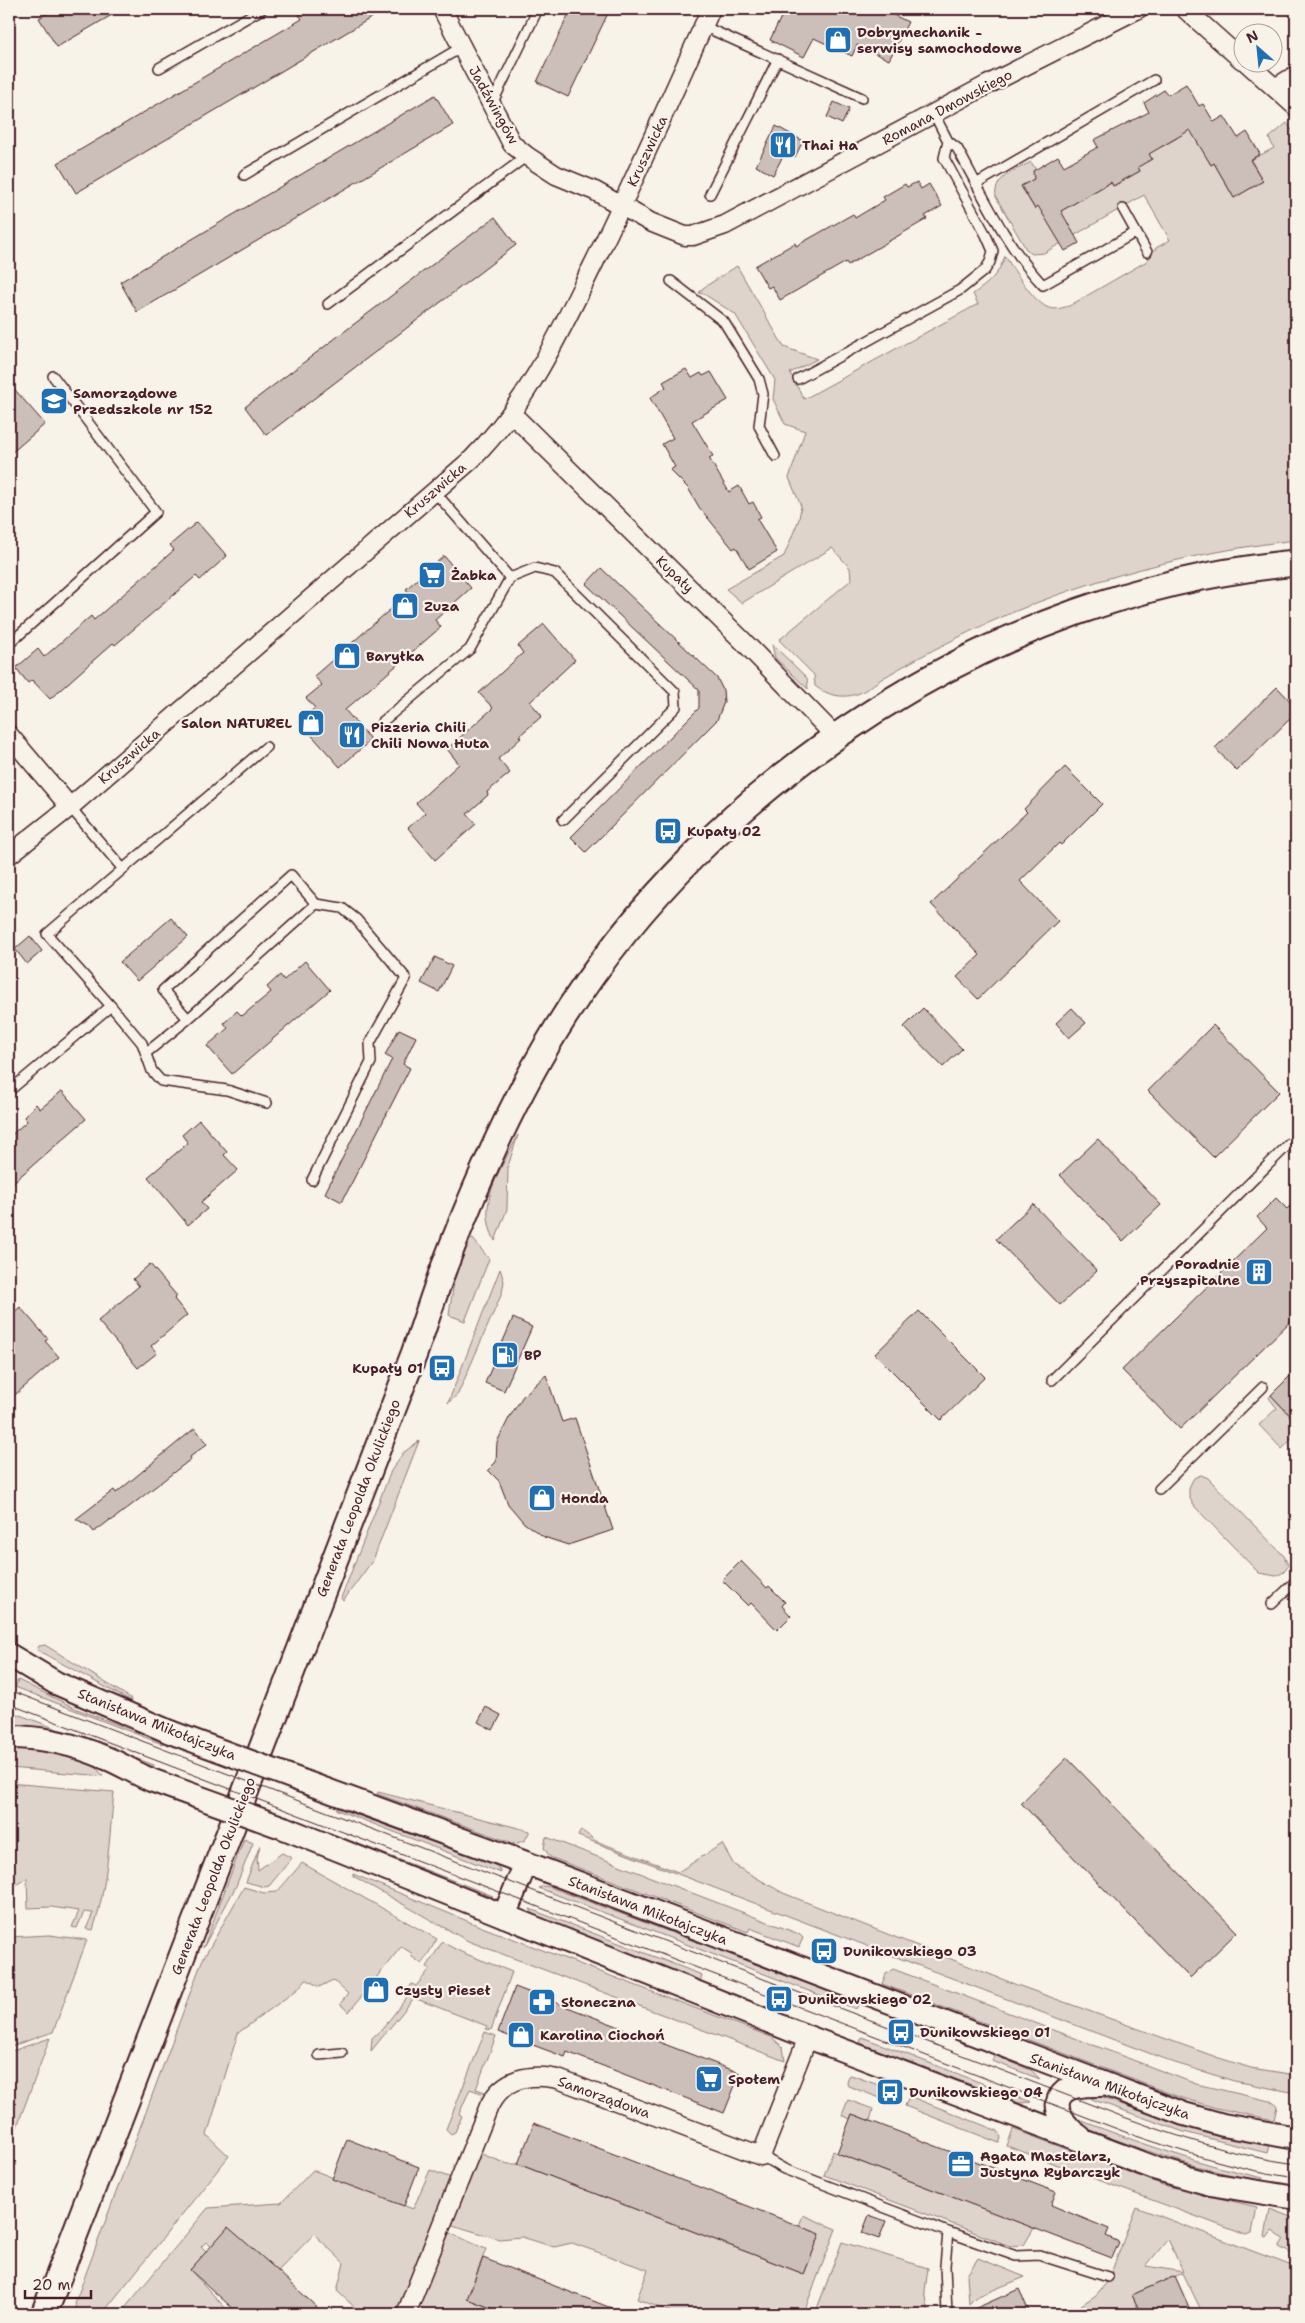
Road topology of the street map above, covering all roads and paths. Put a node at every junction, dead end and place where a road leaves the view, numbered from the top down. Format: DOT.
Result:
graph roads {
  1 [pos="262,9"];
  2 [pos="442,9"];
  3 [pos="538,9"];
  4 [pos="711,9"];
  5 [pos="1138,9"];
  6 [pos="1185,9"];
  7 [pos="703,26"];
  8 [pos="462,47"];
  9 [pos="1232,51"];
  10 [pos="778,60"];
  11 [pos="159,68"];
  12 [pos="1257,72"];
  13 [pos="1296,75"];
  14 [pos="1154,80"];
  15 [pos="1274,88"];
  16 [pos="862,98"];
  17 [pos="492,104"];
  18 [pos="1296,107"];
  19 [pos="934,114"];
  20 [pos="948,141"];
  21 [pos="528,156"];
  22 [pos="244,175"];
  23 [pos="976,184"];
  24 [pos="710,194"];
  25 [pos="622,206"];
  26 [pos="1123,209"];
  27 [pos="1136,232"];
  28 [pos="1147,252"];
  29 [pos="671,281"];
  30 [pos="328,304"];
  31 [pos="53,376"];
  32 [pos="798,379"];
  33 [pos="512,414"];
  34 [pos="775,456"];
  35 [pos="434,491"];
  36 [pos="1296,563"];
  37 [pos="510,578"];
  38 [pos="9,644"];
  39 [pos="382,722"];
  40 [pos="9,735"];
  41 [pos="835,736"];
  42 [pos="266,747"];
  43 [pos="70,807"];
  44 [pos="563,820"];
  45 [pos="9,855"];
  46 [pos="123,869"];
  47 [pos="316,904"];
  48 [pos="111,1006"];
  49 [pos="188,1019"];
  50 [pos="146,1053"];
  51 [pos="9,1091"];
  52 [pos="267,1103"];
  53 [pos="1296,1137"];
  54 [pos="312,1180"];
  55 [pos="1052,1380"];
  56 [pos="1263,1387"];
  57 [pos="1159,1489"];
  58 [pos="1296,1581"];
  59 [pos="1272,1604"];
  60 [pos="9,1655"];
  61 [pos="9,1737"];
  62 [pos="526,1863"];
  63 [pos="504,1916"];
  64 [pos="808,2036"];
  65 [pos="342,2054"];
  66 [pos="319,2055"];
  67 [pos="1112,2087"];
  68 [pos="1296,2138"];
  69 [pos="1089,2143"];
  70 [pos="762,2156"];
  71 [pos="1290,2200"];
  72 [pos="948,2232"];
  73 [pos="1108,2277"];
  74 [pos="44,2314"];
  75 [pos="406,2314"];
  76 [pos="947,2314"];
  1 -- 11 [label="lane"];
  2 -- 8 [label="street, Jadźwingów"];
  3 -- 17 [label="lane"];
  4 -- 7 [label="street, Kruszwicka"];
  5 -- 19 [label="street, Romana Dmowskiego"];
  6 -- 9 [label="street"];
  7 -- 10 [label="lane"];
  7 -- 25 [label="street, Kruszwicka"];
  8 -- 17 [label="street, Jadźwingów"];
  8 -- 22 [label="lane"];
  10 -- 16 [label="lane"];
  10 -- 24 [label="lane"];
  12 -- 15 [label="street"];
  13 -- 15 [label="street"];
  14 -- 23 [label="lane"];
  15 -- 18 [label="street"];
  17 -- 21 [label="street, Jadźwingów"];
  19 -- 20 [label="lane"];
  19 -- 25 [label="street, Romana Dmowskiego"];
  20 -- 23 [label="lane"];
  20 -- 32 [label="lane"];
  21 -- 25 [label="street, Jadźwingów"];
  21 -- 30 [label="lane"];
  23 -- 27 [label="lane"];
  25 -- 33 [label="street, Kruszwicka"];
  26 -- 27 [label="lane"];
  27 -- 28 [label="lane"];
  29 -- 34 [label="lane"];
  31 -- 38 [label="lane"];
  33 -- 35 [label="street, Kruszwicka"];
  33 -- 41 [label="street, Kupały"];
  35 -- 37 [label="lane"];
  35 -- 43 [label="street, Kruszwicka"];
  36 -- 41 [label="main road, Generała Leopolda Okulickiego"];
  37 -- 39 [label="lane"];
  37 -- 44 [label="lane"];
  40 -- 43 [label="street"];
  41 -- 74 [label="main road, Generała Leopolda Okulickiego"];
  42 -- 46 [label="lane"];
  43 -- 45 [label="street, Kruszwicka"];
  43 -- 46 [label="lane"];
  46 -- 48 [label="lane"];
  47 -- 49 [label="lane"];
  47 -- 49 [label="lane"];
  47 -- 54 [label="lane"];
  48 -- 50 [label="lane"];
  48 -- 51 [label="lane"];
  49 -- 50 [label="lane"];
  50 -- 52 [label="lane"];
  53 -- 55 [label="lane"];
  56 -- 57 [label="lane"];
  58 -- 59 [label="lane"];
  60 -- 62 [label="street, Stanisława Mikołajczyka, bridge"];
  61 -- 63 [label="street, bridge"];
  62 -- 63 [label="street"];
  62 -- 67 [label="street, Stanisława Mikołajczyka"];
  63 -- 64 [label="street"];
  64 -- 69 [label="street"];
  64 -- 70 [label="street"];
  65 -- 66 [label="lane"];
  67 -- 68 [label="street, Stanisława Mikołajczyka"];
  67 -- 69 [label="street"];
  69 -- 71 [label="street"];
  70 -- 72 [label="lane"];
  70 -- 75 [label="street, Samorządowa"];
  72 -- 73 [label="lane"];
  72 -- 76 [label="lane"];
}
